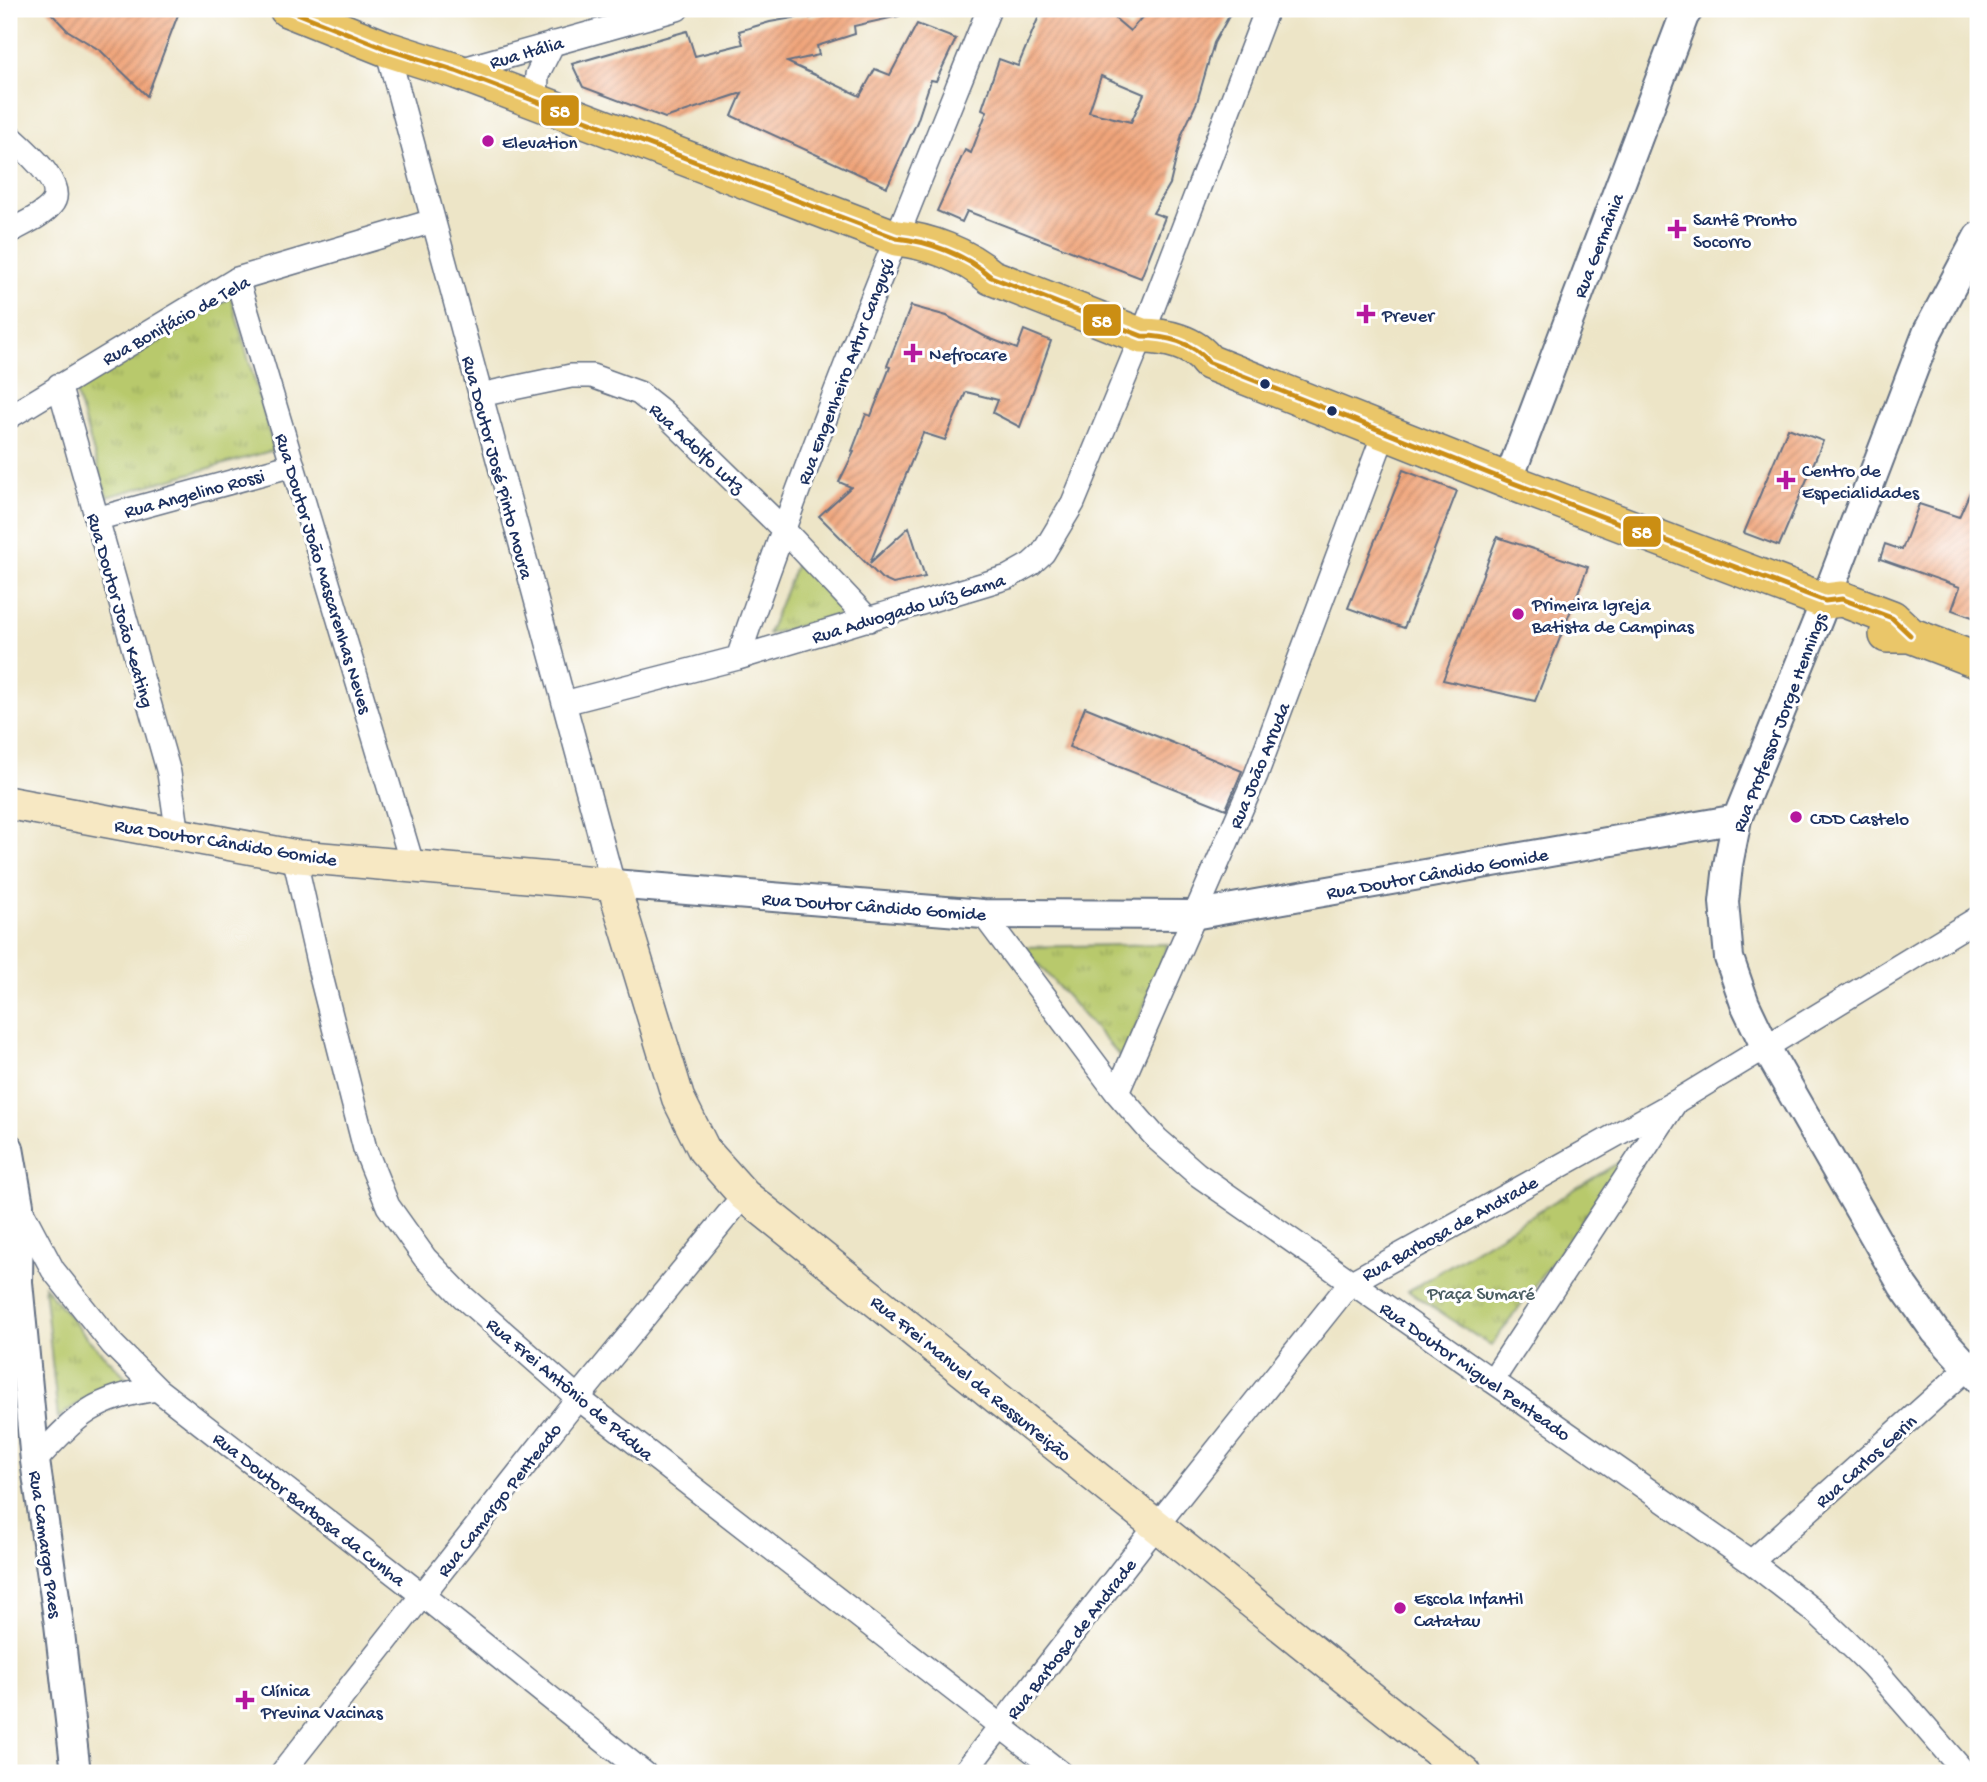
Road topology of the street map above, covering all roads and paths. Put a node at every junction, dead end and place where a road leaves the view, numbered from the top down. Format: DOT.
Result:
graph roads {
  1 [pos="677,9"];
  2 [pos="989,9"];
  3 [pos="1268,9"];
  4 [pos="290,10"];
  5 [pos="1685,11"];
  6 [pos="553,43"];
  7 [pos="387,49"];
  8 [pos="456,71"];
  9 [pos="536,103"];
  10 [pos="9,135"];
  11 [pos="433,221"];
  12 [pos="9,232"];
  13 [pos="1978,237"];
  14 [pos="896,238"];
  15 [pos="237,279"];
  16 [pos="1142,336"];
  17 [pos="59,385"];
  18 [pos="480,395"];
  19 [pos="9,417"];
  20 [pos="1385,431"];
  21 [pos="293,464"];
  22 [pos="1508,481"];
  23 [pos="96,519"];
  24 [pos="782,528"];
  25 [pos="1825,601"];
  26 [pos="869,620"];
  27 [pos="738,658"];
  28 [pos="1978,661"];
  29 [pos="564,703"];
  30 [pos="14,812"];
  31 [pos="1737,819"];
  32 [pos="178,835"];
  33 [pos="294,856"];
  34 [pos="412,867"];
  35 [pos="613,884"];
  36 [pos="983,914"];
  37 [pos="1193,915"];
  38 [pos="1978,918"];
  39 [pos="1765,1046"];
  40 [pos="1116,1093"];
  41 [pos="1677,1101"];
  42 [pos="9,1148"];
  43 [pos="744,1195"];
  44 [pos="19,1205"];
  45 [pos="14,1283"];
  46 [pos="1350,1283"];
  47 [pos="1975,1368"];
  48 [pos="1492,1381"];
  49 [pos="157,1389"];
  50 [pos="578,1398"];
  51 [pos="35,1461"];
  52 [pos="1157,1525"];
  53 [pos="1751,1562"];
  54 [pos="422,1595"];
  55 [pos="1002,1726"];
  56 [pos="76,1773"];
  57 [pos="282,1773"];
  58 [pos="644,1773"];
  59 [pos="964,1773"];
  60 [pos="1061,1773"];
  61 [pos="1465,1773"];
  62 [pos="1965,1773"];
  1 -- 6 [label="street, Rua Itália"];
  2 -- 14 [label="street, Rua Engenheiro Artur Canguçú"];
  3 -- 16 [label="street, Rua Advogado Luíz Gama"];
  4 -- 7 [label="main road"];
  5 -- 22 [label="street, Rua Germânia"];
  6 -- 8 [label="street, Rua Itália"];
  6 -- 9 [label="street"];
  7 -- 8 [label="main road"];
  7 -- 11 [label="street, Rua Doutor José Pinto Moura"];
  8 -- 9 [label="main road"];
  9 -- 14 [label="main road"];
  10 -- 12 [label="street"];
  11 -- 15 [label="street, Rua Bonifácio de Tela"];
  11 -- 18 [label="street, Rua Doutor José Pinto Moura"];
  13 -- 25 [label="street, Rua Professor Jorge Hennings"];
  14 -- 16 [label="main road"];
  14 -- 24 [label="street, Rua Engenheiro Artur Canguçú"];
  15 -- 17 [label="street, Rua Bonifácio de Tela"];
  15 -- 21 [label="street, Rua Doutor João Mascarenhas Neves"];
  16 -- 20 [label="main road"];
  16 -- 26 [label="street, Rua Advogado Luíz Gama"];
  17 -- 19 [label="street, Rua Bonifácio de Tela"];
  17 -- 23 [label="street, Rua Doutor João Keating"];
  18 -- 24 [label="street, Rua Adolfo Lutz"];
  18 -- 29 [label="street, Rua Doutor José Pinto Moura"];
  20 -- 22 [label="main road"];
  20 -- 37 [label="street, Rua João Arruda"];
  21 -- 23 [label="street, Rua Angelino Rossi"];
  21 -- 34 [label="street, Rua Doutor João Mascarenhas Neves"];
  22 -- 25 [label="main road"];
  23 -- 32 [label="street, Rua Doutor João Keating"];
  24 -- 26 [label="street, Rua Adolfo Lutz"];
  24 -- 27 [label="street, Rua Engenheiro Artur Canguçú"];
  25 -- 28 [label="main road"];
  25 -- 31 [label="street, Rua Professor Jorge Hennings"];
  26 -- 27 [label="street, Rua Advogado Luíz Gama"];
  27 -- 29 [label="street, Rua Advogado Luíz Gama"];
  29 -- 35 [label="street, Rua Doutor José Pinto Moura"];
  30 -- 32 [label="main road, Rua Doutor Cândido Gomide"];
  31 -- 37 [label="street, Rua Doutor Cândido Gomide"];
  31 -- 39 [label="street, Rua Professor Jorge Hennings"];
  32 -- 33 [label="main road, Rua Doutor Cândido Gomide"];
  33 -- 34 [label="main road, Rua Doutor Cândido Gomide"];
  33 -- 50 [label="street, Rua Frei Antônio de Pádua"];
  34 -- 35 [label="main road, Rua Doutor Cândido Gomide"];
  35 -- 36 [label="street, Rua Doutor Cândido Gomide"];
  35 -- 43 [label="main road, Rua Frei Manuel da Ressurreição"];
  36 -- 37 [label="street, Rua Doutor Cândido Gomide"];
  36 -- 40 [label="street, Rua Doutor Miguel Penteado"];
  37 -- 40 [label="street, Rua João Arruda"];
  38 -- 39 [label="street, Rua Barbosa de Andrade"];
  39 -- 41 [label="street, Rua Barbosa de Andrade"];
  39 -- 47 [label="street, Rua Professor Jorge Hennings"];
  40 -- 46 [label="street, Rua Doutor Miguel Penteado"];
  41 -- 46 [label="street, Rua Barbosa de Andrade"];
  41 -- 48 [label="street"];
  42 -- 44 [label="street, Rua Camargo Paes"];
  43 -- 50 [label="street, Rua Camargo Penteado"];
  43 -- 52 [label="main road, Rua Frei Manuel da Ressurreição"];
  44 -- 45 [label="street, Rua Camargo Paes"];
  44 -- 49 [label="street, Rua Doutor Barbosa da Cunha"];
  45 -- 51 [label="street, Rua Camargo Paes"];
  46 -- 48 [label="street, Rua Doutor Miguel Penteado"];
  46 -- 52 [label="street, Rua Barbosa de Andrade"];
  47 -- 53 [label="street, Rua Carlos Gerin"];
  48 -- 53 [label="street, Rua Doutor Miguel Penteado"];
  49 -- 51 [label="street"];
  49 -- 54 [label="street, Rua Doutor Barbosa da Cunha"];
  50 -- 54 [label="street, Rua Camargo Penteado"];
  50 -- 55 [label="street, Rua Frei Antônio de Pádua"];
  51 -- 56 [label="street, Rua Camargo Paes"];
  52 -- 55 [label="street, Rua Barbosa de Andrade"];
  52 -- 61 [label="main road, Rua Frei Manuel da Ressurreição"];
  53 -- 62 [label="street, Rua Doutor Miguel Penteado"];
  54 -- 57 [label="street, Rua Camargo Penteado"];
  54 -- 58 [label="street, Rua Doutor Barbosa da Cunha"];
  55 -- 59 [label="street, Rua Barbosa de Andrade"];
  55 -- 60 [label="street, Rua Frei Antônio de Pádua"];
}
